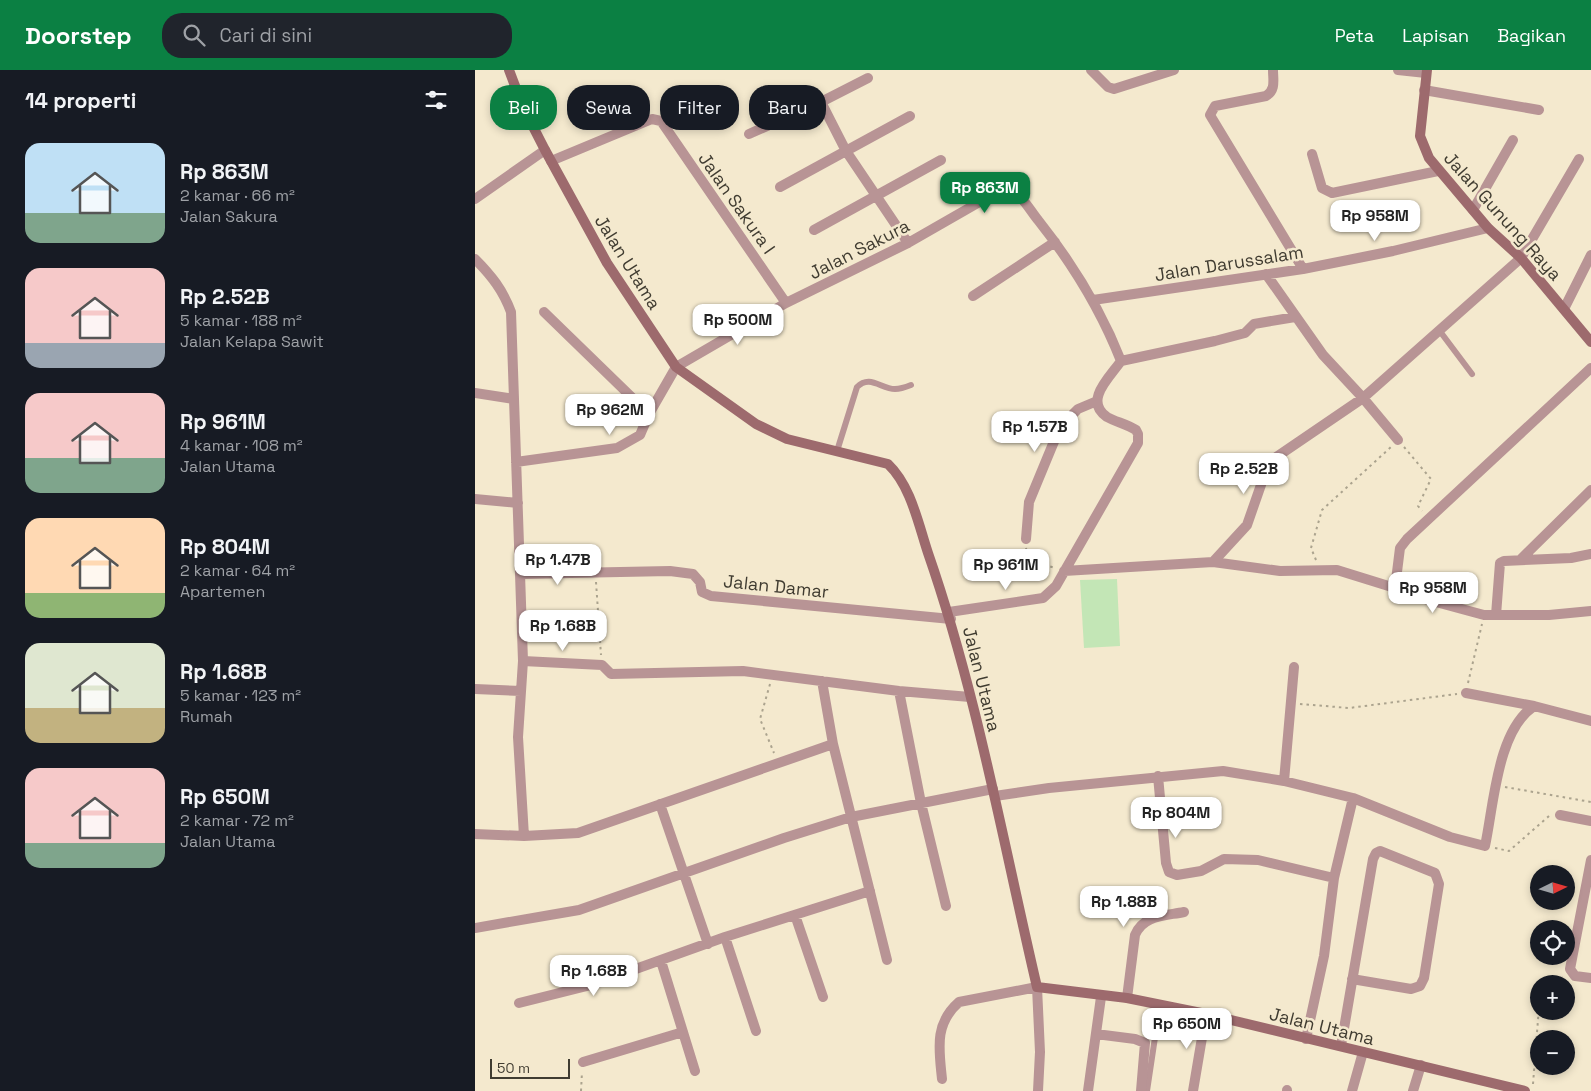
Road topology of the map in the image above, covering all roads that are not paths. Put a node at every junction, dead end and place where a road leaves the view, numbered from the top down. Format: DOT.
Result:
graph roads {
  1 [pos="509,70"];
  2 [pos="1091,70"];
  3 [pos="1174,70"];
  4 [pos="1273,70"];
  5 [pos="1398,70"];
  6 [pos="1426,72"];
  7 [pos="1145,74"];
  8 [pos="868,78"];
  9 [pos="1424,90"];
  10 [pos="826,99"];
  11 [pos="1539,110"];
  12 [pos="826,111"];
  13 [pos="910,116"];
  14 [pos="758,130"];
  15 [pos="749,134"];
  16 [pos="1513,140"];
  17 [pos="545,150"];
  18 [pos="847,151"];
  19 [pos="1312,154"];
  20 [pos="1579,159"];
  21 [pos="941,160"];
  22 [pos="551,162"];
  23 [pos="1438,171"];
  24 [pos="780,187"];
  25 [pos="876,195"];
  26 [pos="475,199"];
  27 [pos="1473,210"];
  28 [pos="1487,228"];
  29 [pos="813,230"];
  30 [pos="1055,242"];
  31 [pos="907,243"];
  32 [pos="1591,255"];
  33 [pos="1521,258"];
  34 [pos="475,259"];
  35 [pos="1303,269"];
  36 [pos="1266,274"];
  37 [pos="973,296"];
  38 [pos="1093,300"];
  39 [pos="786,303"];
  40 [pos="1564,309"];
  41 [pos="544,312"];
  42 [pos="1295,317"];
  43 [pos="1439,330"];
  44 [pos="1591,342"];
  45 [pos="1121,361"];
  46 [pos="676,367"];
  47 [pos="1591,368"];
  48 [pos="1472,374"];
  49 [pos="911,385"];
  50 [pos="475,393"];
  51 [pos="1363,398"];
  52 [pos="514,399"];
  53 [pos="1097,402"];
  54 [pos="649,414"];
  55 [pos="1398,440"];
  56 [pos="837,451"];
  57 [pos="516,462"];
  58 [pos="1591,490"];
  59 [pos="475,500"];
  60 [pos="517,503"];
  61 [pos="1026,539"];
  62 [pos="1591,554"];
  63 [pos="1520,560"];
  64 [pos="1213,562"];
  65 [pos="1064,571"];
  66 [pos="521,574"];
  67 [pos="1395,588"];
  68 [pos="1591,611"];
  69 [pos="1496,615"];
  70 [pos="950,616"];
  71 [pos="523,661"];
  72 [pos="1294,667"];
  73 [pos="822,681"];
  74 [pos="475,689"];
  75 [pos="521,691"];
  76 [pos="899,691"];
  77 [pos="1466,693"];
  78 [pos="970,697"];
  79 [pos="1534,706"];
  80 [pos="1591,721"];
  81 [pos="833,744"];
  82 [pos="1158,776"];
  83 [pos="1284,780"];
  84 [pos="994,793"];
  85 [pos="1353,798"];
  86 [pos="921,803"];
  87 [pos="660,804"];
  88 [pos="1560,816"];
  89 [pos="851,817"];
  90 [pos="1591,821"];
  91 [pos="475,834"];
  92 [pos="523,836"];
  93 [pos="1591,860"];
  94 [pos="684,874"];
  95 [pos="1334,878"];
  96 [pos="870,891"];
  97 [pos="946,906"];
  98 [pos="1184,912"];
  99 [pos="795,915"];
  100 [pos="475,928"];
  101 [pos="725,937"];
  102 [pos="708,944"];
  103 [pos="887,960"];
  104 [pos="661,961"];
  105 [pos="1591,978"];
  106 [pos="1352,979"];
  107 [pos="1037,988"];
  108 [pos="1101,996"];
  109 [pos="823,997"];
  110 [pos="1127,998"];
  111 [pos="519,1003"];
  112 [pos="1160,1004"];
  113 [pos="1206,1014"];
  114 [pos="756,1031"];
  115 [pos="683,1032"];
  116 [pos="1096,1034"];
  117 [pos="1306,1039"];
  118 [pos="1341,1046"];
  119 [pos="1363,1052"];
  120 [pos="583,1062"];
  121 [pos="1421,1066"];
  122 [pos="695,1071"];
  123 [pos="942,1079"];
  124 [pos="1038,1091"];
  125 [pos="1088,1091"];
  126 [pos="1141,1091"];
  127 [pos="1147,1091"];
  128 [pos="1193,1091"];
  129 [pos="1352,1091"];
  130 [pos="1413,1091"];
  131 [pos="1525,1091"];
  1 -- 17 [label="street, Jalan Utama"];
  2 -- 7 [label="street"];
  3 -- 7 [label="street"];
  4 -- 35 [label="street"];
  5 -- 6 [label="street"];
  6 -- 9 [label="street, Jalan Gunung Raya"];
  8 -- 10 [label="street"];
  9 -- 11 [label="street"];
  9 -- 23 [label="street, Jalan Gunung Raya"];
  12 -- 18 [label="street"];
  13 -- 18 [label="street"];
  14 -- 15 [label="street"];
  16 -- 27 [label="street"];
  17 -- 22 [label="street, Jalan Utama"];
  17 -- 26 [label="street"];
  18 -- 24 [label="street"];
  18 -- 25 [label="street"];
  19 -- 23 [label="street"];
  20 -- 33 [label="street"];
  21 -- 25 [label="street"];
  22 -- 39 [label="street, Jalan Sakura I"];
  22 -- 46 [label="street, Jalan Utama"];
  23 -- 27 [label="street, Jalan Gunung Raya"];
  25 -- 29 [label="street"];
  25 -- 31 [label="street"];
  27 -- 28 [label="street, Jalan Gunung Raya"];
  28 -- 33 [label="street, Jalan Gunung Raya"];
  28 -- 35 [label="street, Jalan Darussalam"];
  30 -- 31 [label="street, Jalan Sakura"];
  30 -- 37 [label="street"];
  30 -- 38 [label="street, Jalan Sakura"];
  31 -- 39 [label="street, Jalan Sakura"];
  32 -- 40 [label="street"];
  33 -- 40 [label="street, Jalan Gunung Raya"];
  33 -- 43 [label="street"];
  34 -- 52 [label="street"];
  35 -- 36 [label="street, Jalan Darussalam"];
  36 -- 38 [label="street, Jalan Darussalam"];
  36 -- 42 [label="street"];
  38 -- 45 [label="street, Jalan Sakura"];
  39 -- 46 [label="street, Jalan Sakura"];
  40 -- 44 [label="street, Jalan Gunung Raya"];
  41 -- 54 [label="street"];
  42 -- 45 [label="street"];
  42 -- 51 [label="street"];
  43 -- 48 [label="lane"];
  43 -- 51 [label="street"];
  45 -- 53 [label="street"];
  46 -- 54 [label="street"];
  46 -- 56 [label="street, Jalan Utama"];
  47 -- 67 [label="street"];
  49 -- 56 [label="lane"];
  50 -- 52 [label="street"];
  51 -- 55 [label="street"];
  51 -- 64 [label="street"];
  52 -- 57 [label="street"];
  53 -- 61 [label="street"];
  53 -- 65 [label="street"];
  54 -- 57 [label="street"];
  56 -- 70 [label="street, Jalan Utama"];
  57 -- 60 [label="street"];
  58 -- 63 [label="street"];
  59 -- 60 [label="street"];
  60 -- 66 [label="street"];
  62 -- 63 [label="street"];
  63 -- 69 [label="street"];
  64 -- 65 [label="street"];
  64 -- 67 [label="street"];
  65 -- 70 [label="street"];
  66 -- 70 [label="street, Jalan Damar"];
  66 -- 71 [label="street"];
  67 -- 69 [label="street"];
  68 -- 69 [label="street"];
  70 -- 78 [label="street, Jalan Utama"];
  71 -- 73 [label="street"];
  71 -- 75 [label="street"];
  72 -- 83 [label="street"];
  73 -- 76 [label="street"];
  73 -- 81 [label="street"];
  74 -- 75 [label="street"];
  75 -- 92 [label="street"];
  76 -- 78 [label="street"];
  76 -- 86 [label="street"];
  77 -- 79 [label="street"];
  78 -- 84 [label="street, Jalan Utama"];
  79 -- 80 [label="street"];
  79 -- 85 [label="street"];
  81 -- 87 [label="street"];
  81 -- 89 [label="street"];
  82 -- 83 [label="street"];
  82 -- 84 [label="street"];
  82 -- 95 [label="street"];
  83 -- 85 [label="street"];
  84 -- 86 [label="street"];
  84 -- 107 [label="street, Jalan Utama"];
  85 -- 95 [label="street"];
  86 -- 89 [label="street"];
  86 -- 97 [label="street"];
  87 -- 92 [label="street"];
  87 -- 94 [label="street"];
  88 -- 90 [label="street"];
  89 -- 94 [label="street"];
  89 -- 96 [label="street"];
  91 -- 92 [label="street"];
  93 -- 105 [label="street"];
  94 -- 100 [label="street"];
  94 -- 102 [label="street"];
  95 -- 117 [label="street"];
  96 -- 99 [label="street"];
  96 -- 103 [label="street"];
  98 -- 110 [label="street"];
  99 -- 101 [label="street"];
  99 -- 109 [label="street"];
  101 -- 102 [label="street"];
  101 -- 114 [label="street"];
  102 -- 104 [label="street"];
  104 -- 111 [label="street"];
  104 -- 115 [label="street"];
  106 -- 106 [label="street"];
  106 -- 118 [label="street"];
  107 -- 108 [label="street, Jalan Utama"];
  107 -- 123 [label="street"];
  107 -- 124 [label="street"];
  108 -- 110 [label="street, Jalan Utama"];
  108 -- 116 [label="street"];
  110 -- 112 [label="street, Jalan Utama"];
  112 -- 113 [label="street, Jalan Utama"];
  112 -- 127 [label="lane"];
  113 -- 117 [label="street, Jalan Utama"];
  113 -- 128 [label="street"];
  115 -- 120 [label="street"];
  115 -- 122 [label="street"];
  116 -- 125 [label="street"];
  116 -- 126 [label="street"];
  117 -- 118 [label="street, Jalan Utama"];
  118 -- 119 [label="street, Jalan Utama"];
  119 -- 121 [label="street, Jalan Utama"];
  119 -- 129 [label="street"];
  121 -- 130 [label="street"];
  121 -- 131 [label="street, Jalan Utama"];
}
